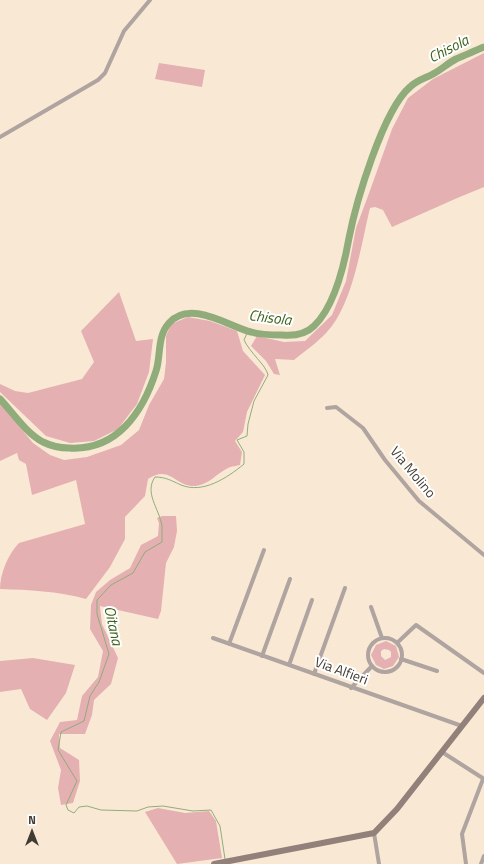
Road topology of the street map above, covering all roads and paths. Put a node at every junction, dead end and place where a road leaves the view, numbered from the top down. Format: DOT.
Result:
graph roads {
  1 [pos="150,0"];
  2 [pos="0,137"];
  3 [pos="327,408"];
  4 [pos="264,550"];
  5 [pos="484,555"];
  6 [pos="290,579"];
  7 [pos="345,588"];
  8 [pos="312,600"];
  9 [pos="371,606"];
  10 [pos="212,638"];
  11 [pos="382,638"];
  12 [pos="397,643"];
  13 [pos="229,644"];
  14 [pos="262,656"];
  15 [pos="401,659"];
  16 [pos="289,665"];
  17 [pos="372,666"];
  18 [pos="437,671"];
  19 [pos="484,673"];
  20 [pos="314,674"];
  21 [pos="351,688"];
  22 [pos="484,698"];
  23 [pos="462,726"];
  24 [pos="442,752"];
  25 [pos="484,779"];
  26 [pos="374,833"];
  27 [pos="484,856"];
  28 [pos="214,864"];
  29 [pos="378,864"];
  30 [pos="466,864"];
  31 [pos="481,864"];
  1 -- 2 [label="street"];
  3 -- 5 [label="street, Via Molino"];
  4 -- 13 [label="street"];
  6 -- 14 [label="street"];
  7 -- 20 [label="street"];
  8 -- 16 [label="street"];
  9 -- 11 [label="street"];
  10 -- 13 [label="street, Via Alfieri"];
  11 -- 12 [label="street"];
  11 -- 17 [label="street"];
  12 -- 15 [label="street"];
  12 -- 19 [label="street"];
  13 -- 14 [label="street, Via Alfieri"];
  14 -- 16 [label="street, Via Alfieri"];
  15 -- 17 [label="street"];
  15 -- 18 [label="street"];
  16 -- 20 [label="street, Via Alfieri"];
  17 -- 21 [label="street"];
  20 -- 21 [label="street, Via Alfieri"];
  21 -- 23 [label="street, Via Alfieri"];
  22 -- 23 [label="street"];
  23 -- 24 [label="street"];
  24 -- 25 [label="street"];
  24 -- 26 [label="street"];
  25 -- 30 [label="street"];
  26 -- 28 [label="street"];
  26 -- 29 [label="street"];
  27 -- 31 [label="street"];
}
